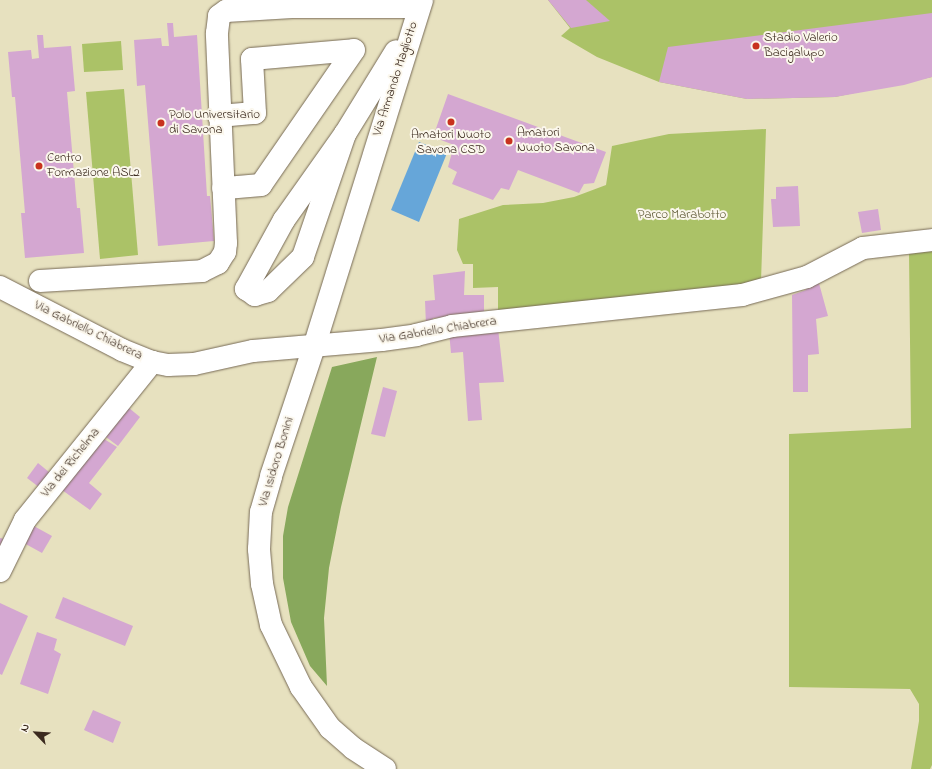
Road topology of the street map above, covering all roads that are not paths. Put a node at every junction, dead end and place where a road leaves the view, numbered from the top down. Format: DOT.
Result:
graph roads {
  1 [pos="415,4"];
  2 [pos="219,116"];
  3 [pos="345,134"];
  4 [pos="374,148"];
  5 [pos="223,188"];
  6 [pos="932,240"];
  7 [pos="40,281"];
  8 [pos="0,287"];
  9 [pos="314,347"];
  10 [pos="152,362"];
  11 [pos="0,571"];
  12 [pos="385,769"];
  1 -- 2 [label="street"];
  1 -- 3 [label="street"];
  1 -- 4 [label="street, Via Armando Magliotto"];
  2 -- 5 [label="street"];
  2 -- 5 [label="street"];
  3 -- 3 [label="street"];
  4 -- 9 [label="street, Via Isidoro Bonini"];
  5 -- 7 [label="street"];
  6 -- 9 [label="street, Via Gabriello Chiabrera"];
  8 -- 10 [label="street, Via Gabriello Chiabrera"];
  9 -- 10 [label="street, Via Gabriello Chiabrera"];
  9 -- 12 [label="street, Via Isidoro Bonini"];
  10 -- 11 [label="street, Via dei Richelma"];
}
